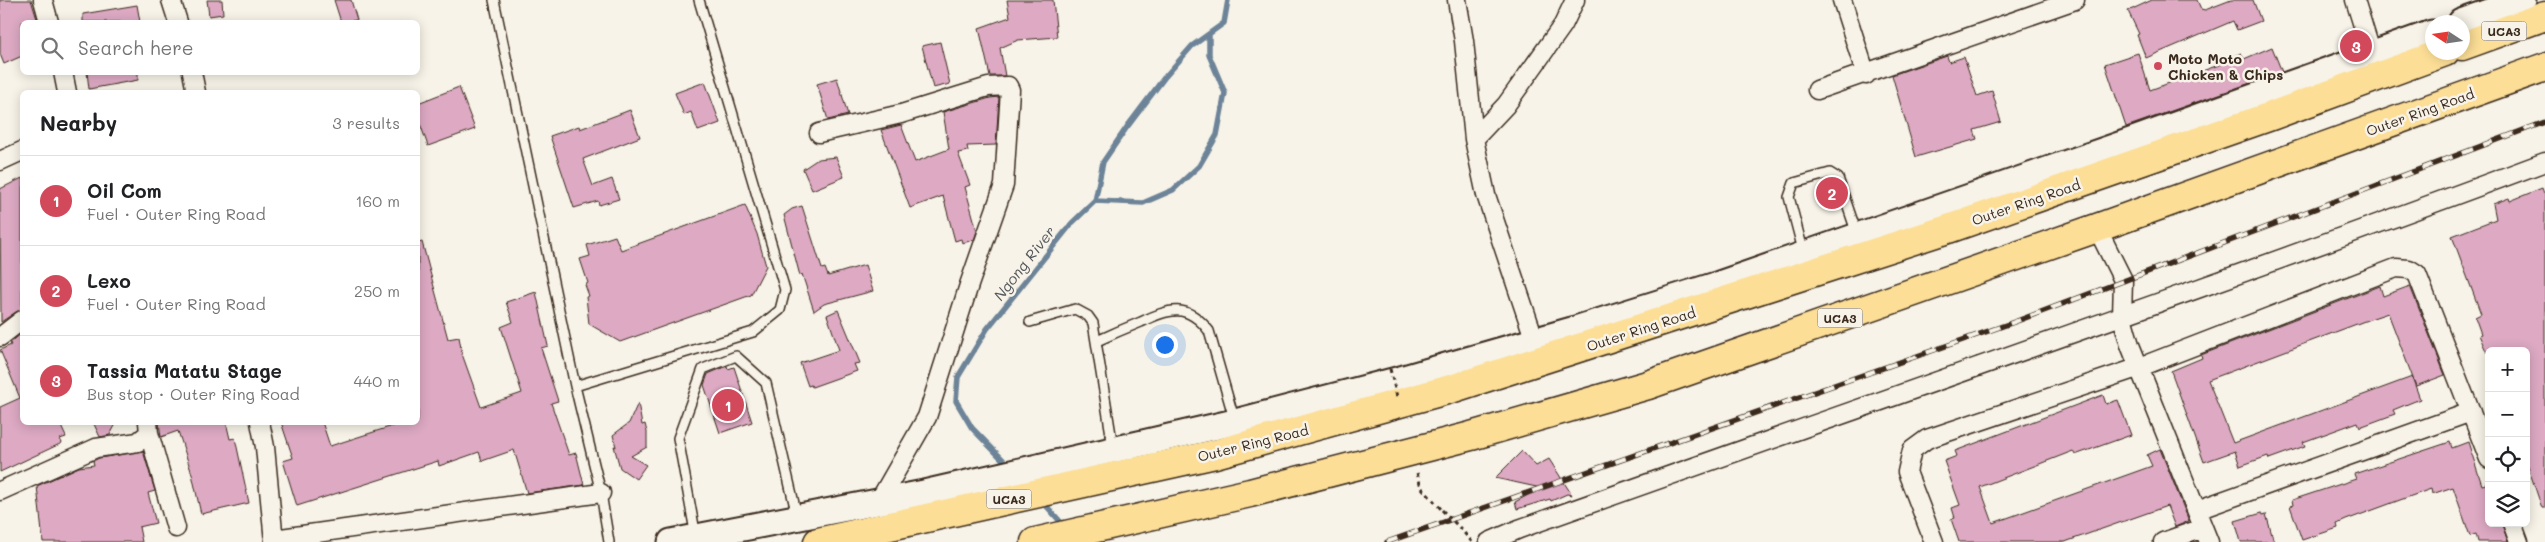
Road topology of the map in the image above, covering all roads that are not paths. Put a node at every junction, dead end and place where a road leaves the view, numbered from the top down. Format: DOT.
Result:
graph roads {
  1 [pos="43,0"];
  2 [pos="171,0"];
  3 [pos="494,0"];
  4 [pos="699,0"];
  5 [pos="1457,0"];
  6 [pos="1575,0"];
  7 [pos="1842,0"];
  8 [pos="2076,0"];
  9 [pos="2355,0"];
  10 [pos="2523,0"];
  11 [pos="2545,16"];
  12 [pos="2470,19"];
  13 [pos="48,20"];
  14 [pos="177,20"];
  15 [pos="2425,36"];
  16 [pos="2470,43"];
  17 [pos="2372,55"];
  18 [pos="2425,59"];
  19 [pos="2545,67"];
  20 [pos="64,75"];
  21 [pos="193,75"];
  22 [pos="1866,75"];
  23 [pos="67,90"];
  24 [pos="196,90"];
  25 [pos="1818,90"];
  26 [pos="819,133"];
  27 [pos="1474,139"];
  28 [pos="20,153"];
  29 [pos="0,161"];
  30 [pos="2545,162"];
  31 [pos="2097,228"];
  32 [pos="1858,235"];
  33 [pos="1804,254"];
  34 [pos="1719,284"];
  35 [pos="1684,315"];
  36 [pos="2122,317"];
  37 [pos="20,322"];
  38 [pos="1030,322"];
  39 [pos="0,337"];
  40 [pos="1098,341"];
  41 [pos="1535,341"];
  42 [pos="2140,367"];
  43 [pos="575,386"];
  44 [pos="2472,412"];
  45 [pos="1243,420"];
  46 [pos="261,425"];
  47 [pos="148,428"];
  48 [pos="1292,434"];
  49 [pos="2485,448"];
  50 [pos="1113,450"];
  51 [pos="0,490"];
  52 [pos="601,493"];
  53 [pos="879,502"];
  54 [pos="928,504"];
  55 [pos="2197,510"];
  56 [pos="798,517"];
  57 [pos="2513,527"];
  58 [pos="176,528"];
  59 [pos="2206,535"];
  60 [pos="696,537"];
  61 [pos="274,541"];
  62 [pos="1496,541"];
  63 [pos="608,542"];
  64 [pos="671,542"];
  65 [pos="818,542"];
  66 [pos="1035,542"];
  67 [pos="1934,542"];
  68 [pos="2163,542"];
  69 [pos="2519,542"];
  1 -- 13 [label="street"];
  2 -- 14 [label="street"];
  3 -- 43 [label="lane"];
  4 -- 43 [label="lane"];
  5 -- 27 [label="street"];
  6 -- 27 [label="street"];
  7 -- 22 [label="street"];
  8 -- 22 [label="street"];
  9 -- 17 [label="street"];
  10 -- 12 [label="main road, UCA3"];
  11 -- 16 [label="main road, UCA3"];
  15 -- 17 [label="main road, UCA3"];
  17 -- 32 [label="main road, UCA3"];
  18 -- 35 [label="main road, Outer Ring Road / UCA3"];
  19 -- 31 [label="main road, Outer Ring Road / UCA3"];
  20 -- 23 [label="street"];
  21 -- 24 [label="street"];
  22 -- 25 [label="street"];
  26 -- 53 [label="street"];
  27 -- 41 [label="street"];
  28 -- 29 [label="street"];
  30 -- 36 [label="street"];
  31 -- 36 [label="street"];
  31 -- 66 [label="main road, Outer Ring Road / UCA3"];
  32 -- 33 [label="main road, UCA3"];
  32 -- 33 [label="lane"];
  33 -- 34 [label="main road, UCA3"];
  34 -- 35 [label="main road"];
  34 -- 41 [label="main road, UCA3"];
  35 -- 48 [label="main road, Outer Ring Road / UCA3"];
  36 -- 42 [label="street"];
  36 -- 62 [label="street"];
  37 -- 39 [label="street"];
  38 -- 40 [label="lane"];
  40 -- 45 [label="lane"];
  40 -- 50 [label="lane"];
  41 -- 45 [label="main road, UCA3"];
  42 -- 44 [label="street"];
  42 -- 55 [label="street"];
  42 -- 67 [label="street"];
  43 -- 52 [label="lane"];
  44 -- 49 [label="street"];
  44 -- 55 [label="street"];
  45 -- 48 [label="main road"];
  45 -- 50 [label="main road, UCA3"];
  46 -- 61 [label="street"];
  47 -- 51 [label="street"];
  47 -- 58 [label="street"];
  48 -- 54 [label="main road, Outer Ring Road / UCA3"];
  50 -- 54 [label="main road, UCA3"];
  52 -- 61 [label="street"];
  52 -- 63 [label="lane"];
  53 -- 54 [label="main road, UCA3"];
  53 -- 56 [label="main road, UCA3"];
  54 -- 65 [label="main road, Outer Ring Road / UCA3"];
  55 -- 59 [label="street"];
  56 -- 60 [label="main road, UCA3"];
  56 -- 60 [label="lane"];
  57 -- 69 [label="street"];
  59 -- 68 [label="street"];
  60 -- 64 [label="main road, UCA3"];
}
